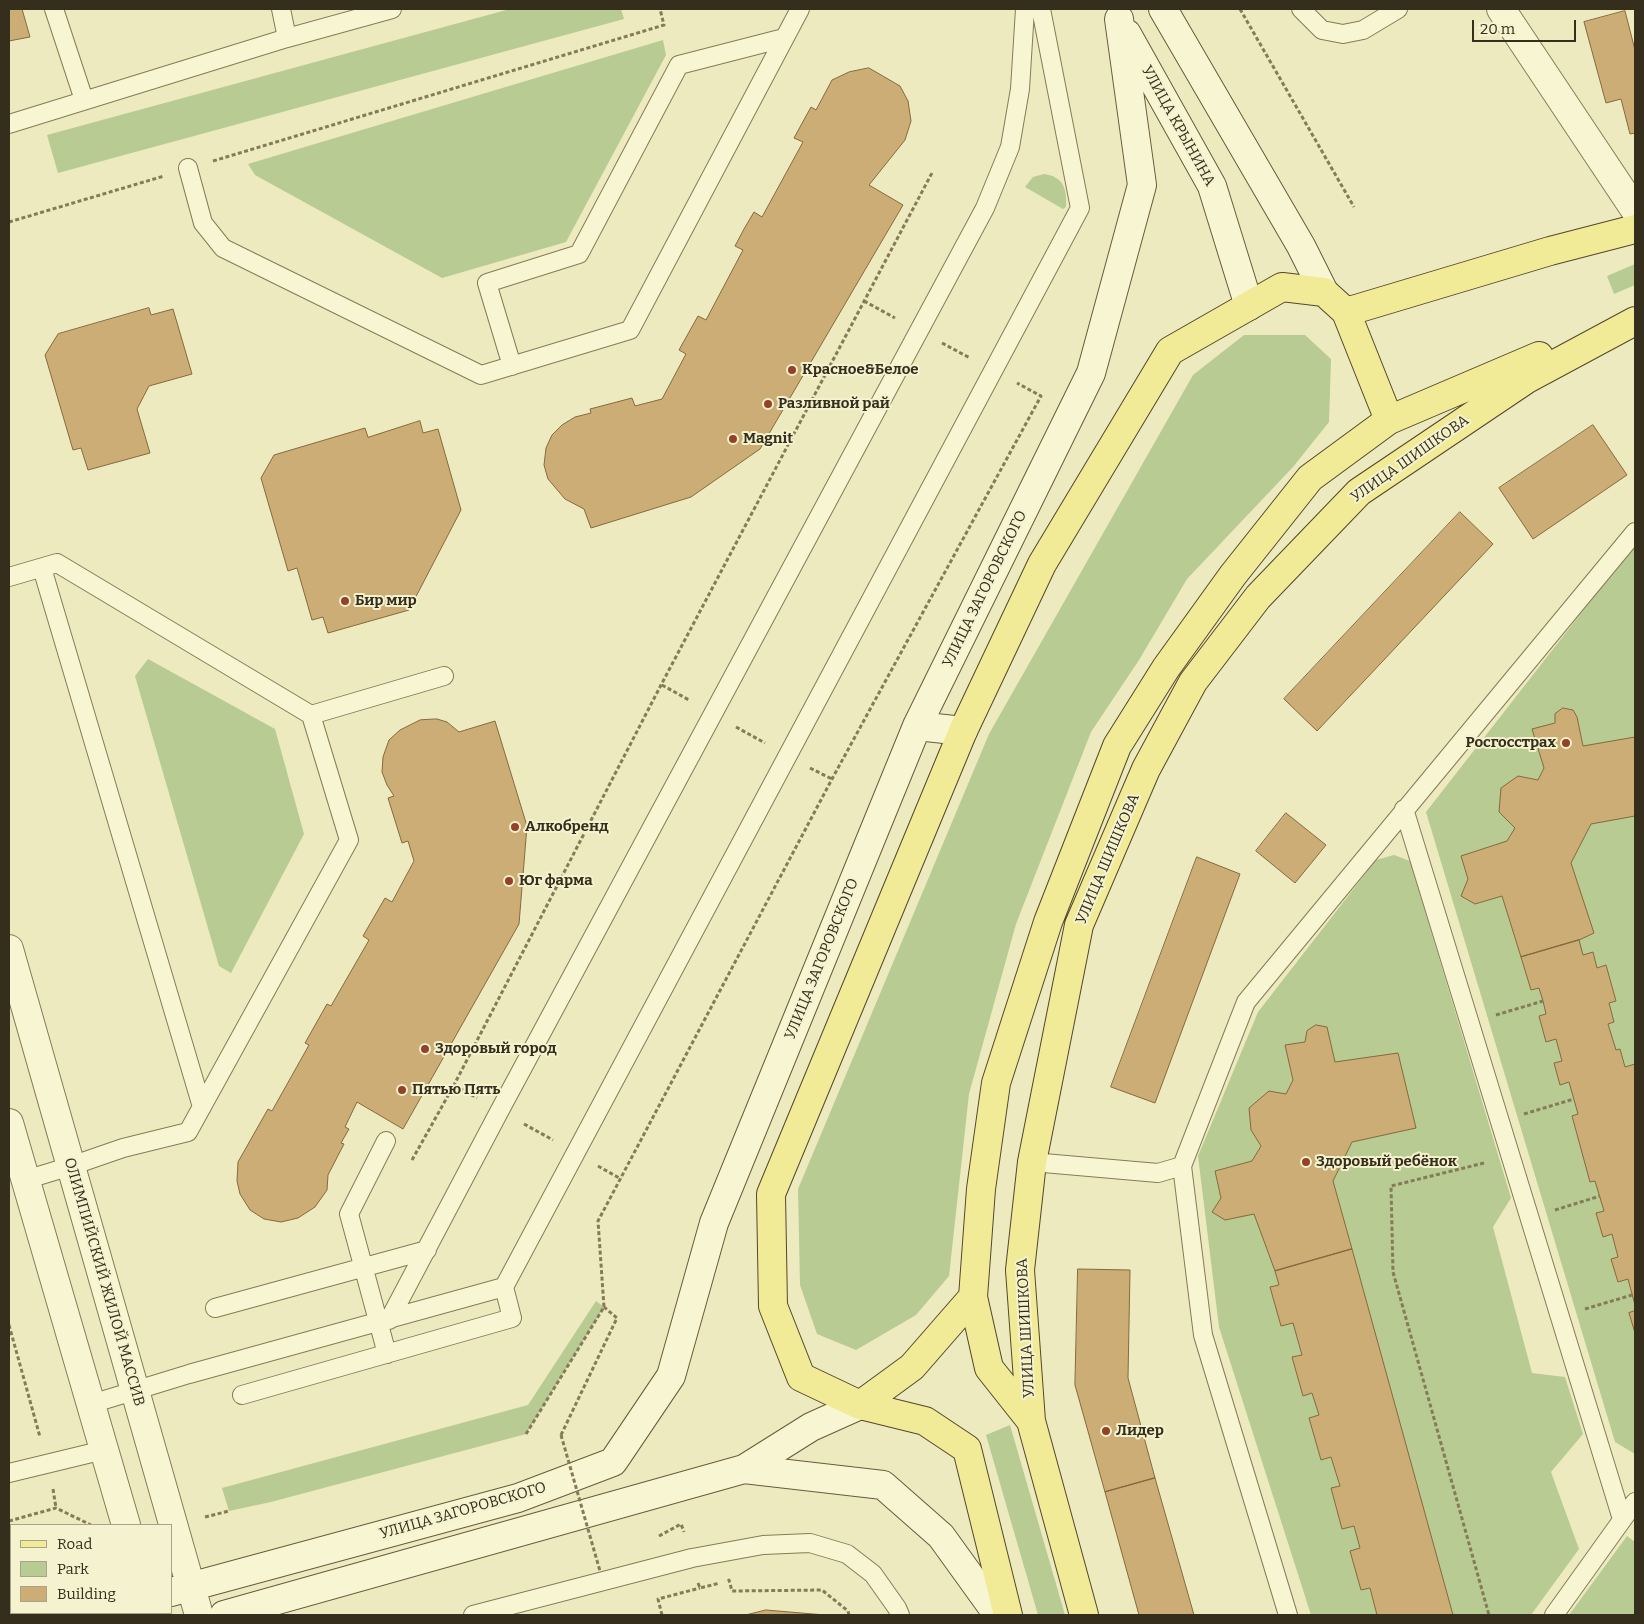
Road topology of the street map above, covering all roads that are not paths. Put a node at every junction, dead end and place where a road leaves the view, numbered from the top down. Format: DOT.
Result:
graph roads {
  1 [pos="54,9"];
  2 [pos="281,9"];
  3 [pos="392,9"];
  4 [pos="800,9"];
  5 [pos="1025,9"];
  6 [pos="1041,9"];
  7 [pos="1164,9"];
  8 [pos="1301,9"];
  9 [pos="1398,9"];
  10 [pos="1501,9"];
  11 [pos="1116,14"];
  12 [pos="287,38"];
  13 [pos="784,38"];
  14 [pos="84,100"];
  15 [pos="9,124"];
  16 [pos="188,168"];
  17 [pos="1635,210"];
  18 [pos="1635,228"];
  19 [pos="1324,292"];
  20 [pos="1249,306"];
  21 [pos="1346,312"];
  22 [pos="1635,314"];
  23 [pos="1635,321"];
  24 [pos="512,366"];
  25 [pos="1389,420"];
  26 [pos="1635,532"];
  27 [pos="42,568"];
  28 [pos="9,577"];
  29 [pos="444,676"];
  30 [pos="310,715"];
  31 [pos="917,726"];
  32 [pos="963,731"];
  33 [pos="1404,810"];
  34 [pos="9,949"];
  35 [pos="202,1107"];
  36 [pos="9,1123"];
  37 [pos="386,1141"];
  38 [pos="1032,1162"];
  39 [pos="71,1166"];
  40 [pos="1182,1166"];
  41 [pos="25,1180"];
  42 [pos="427,1250"];
  43 [pos="363,1267"];
  44 [pos="504,1287"];
  45 [pos="972,1297"];
  46 [pos="214,1308"];
  47 [pos="384,1321"];
  48 [pos="388,1354"];
  49 [pos="136,1392"];
  50 [pos="242,1395"];
  51 [pos="91,1404"];
  52 [pos="860,1405"];
  53 [pos="1031,1421"];
  54 [pos="104,1450"];
  55 [pos="744,1470"];
  56 [pos="9,1473"];
  57 [pos="1635,1502"];
  58 [pos="1622,1520"];
  59 [pos="126,1524"];
  60 [pos="166,1524"];
  61 [pos="172,1550"];
  62 [pos="181,1589"];
  63 [pos="199,1615"];
  64 [pos="227,1615"];
  65 [pos="473,1615"];
  66 [pos="900,1615"];
  67 [pos="998,1615"];
  68 [pos="1008,1615"];
  69 [pos="1084,1615"];
  70 [pos="1288,1615"];
  71 [pos="1554,1615"];
  1 -- 14 [label="lane"];
  2 -- 12 [label="lane"];
  3 -- 12 [label="lane"];
  4 -- 13 [label="lane"];
  5 -- 42 [label="lane"];
  6 -- 44 [label="lane"];
  7 -- 19 [label="street"];
  8 -- 9 [label="lane"];
  10 -- 17 [label="street"];
  11 -- 20 [label="street, УЛИЦА КРЫНИНА"];
  11 -- 31 [label="street, УЛИЦА ЗАГОРОВСКОГО"];
  12 -- 14 [label="lane"];
  13 -- 24 [label="lane"];
  13 -- 24 [label="lane"];
  14 -- 15 [label="lane"];
  16 -- 24 [label="lane"];
  18 -- 21 [label="main road"];
  19 -- 20 [label="main road"];
  19 -- 21 [label="main road"];
  20 -- 32 [label="main road"];
  21 -- 25 [label="main road"];
  22 -- 25 [label="main road, УЛИЦА ШИШКОВА"];
  23 -- 38 [label="main road, УЛИЦА ШИШКОВА"];
  25 -- 45 [label="main road, УЛИЦА ШИШКОВА"];
  26 -- 33 [label="lane"];
  27 -- 28 [label="lane"];
  27 -- 30 [label="lane"];
  27 -- 35 [label="lane"];
  29 -- 30 [label="lane"];
  30 -- 35 [label="lane"];
  31 -- 32 [label="street"];
  31 -- 62 [label="street, УЛИЦА ЗАГОРОВСКОГО"];
  32 -- 52 [label="main road"];
  33 -- 40 [label="lane"];
  33 -- 58 [label="lane"];
  34 -- 39 [label="street, ОЛИМПИЙСКИЙ ЖИЛОЙ МАССИВ"];
  35 -- 39 [label="lane"];
  36 -- 41 [label="street"];
  37 -- 43 [label="lane"];
  38 -- 40 [label="lane"];
  38 -- 53 [label="main road, УЛИЦА ШИШКОВА"];
  39 -- 41 [label="lane"];
  39 -- 49 [label="street, ОЛИМПИЙСКИЙ ЖИЛОЙ МАССИВ"];
  40 -- 70 [label="lane"];
  41 -- 51 [label="street"];
  42 -- 43 [label="lane"];
  42 -- 47 [label="lane"];
  43 -- 46 [label="lane"];
  43 -- 47 [label="lane"];
  44 -- 47 [label="lane"];
  44 -- 48 [label="lane"];
  45 -- 52 [label="main road"];
  45 -- 53 [label="main road, УЛИЦА ШИШКОВА"];
  47 -- 48 [label="lane"];
  47 -- 49 [label="lane"];
  48 -- 50 [label="lane"];
  49 -- 51 [label="lane"];
  49 -- 60 [label="street, ОЛИМПИЙСКИЙ ЖИЛОЙ МАССИВ"];
  51 -- 54 [label="street"];
  52 -- 55 [label="street"];
  52 -- 68 [label="main road"];
  53 -- 69 [label="main road, УЛИЦА ШИШКОВА"];
  54 -- 56 [label="lane"];
  54 -- 59 [label="street"];
  55 -- 64 [label="street"];
  55 -- 67 [label="street"];
  57 -- 58 [label="lane"];
  58 -- 71 [label="lane"];
  61 -- 62 [label="street, ОЛИМПИЙСКИЙ ЖИЛОЙ МАССИВ"];
  62 -- 63 [label="street, ОЛИМПИЙСКИЙ ЖИЛОЙ МАССИВ"];
  65 -- 66 [label="lane"];
}
